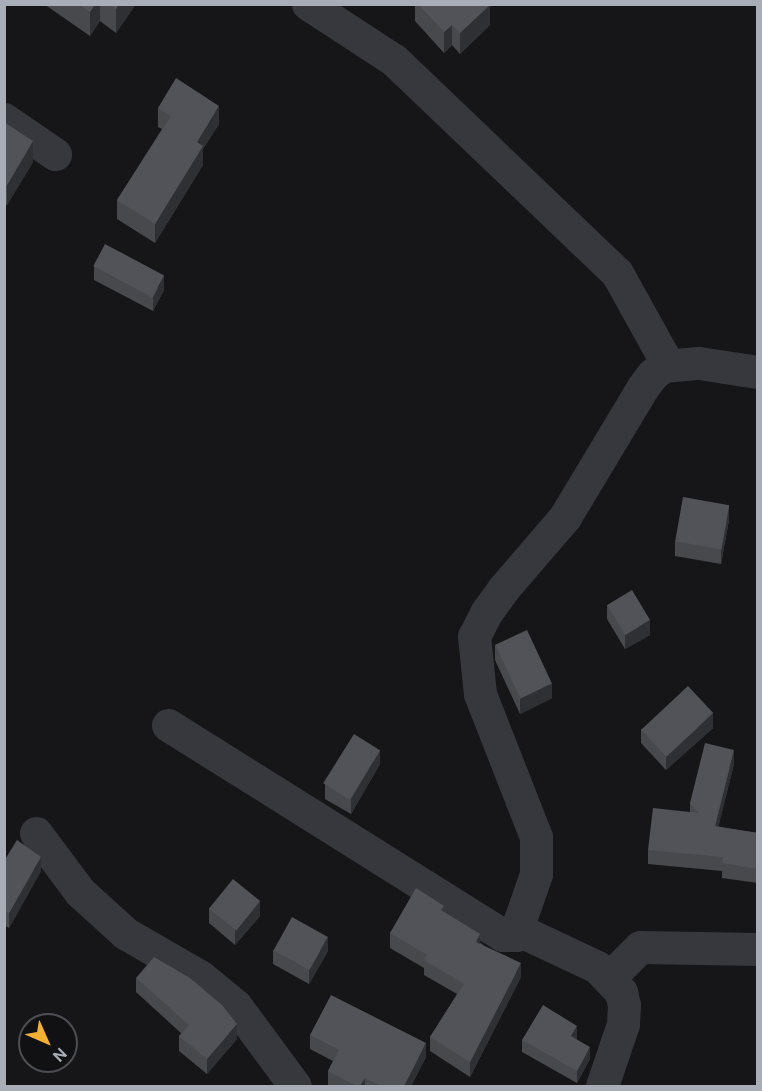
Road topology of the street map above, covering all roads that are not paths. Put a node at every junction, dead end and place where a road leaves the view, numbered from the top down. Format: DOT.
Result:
graph roads {
  1 [pos="308,4"];
  2 [pos="4,119"];
  3 [pos="55,154"];
  4 [pos="663,366"];
  5 [pos="758,372"];
  6 [pos="168,725"];
  7 [pos="36,833"];
  8 [pos="523,929"];
  9 [pos="758,949"];
  10 [pos="609,978"];
  11 [pos="295,1086"];
  12 [pos="602,1086"];
  1 -- 4 [label="street"];
  2 -- 3 [label="street"];
  4 -- 5 [label="street"];
  4 -- 8 [label="street"];
  6 -- 8 [label="street"];
  7 -- 11 [label="street"];
  8 -- 10 [label="street"];
  9 -- 10 [label="street"];
  10 -- 12 [label="street"];
}
